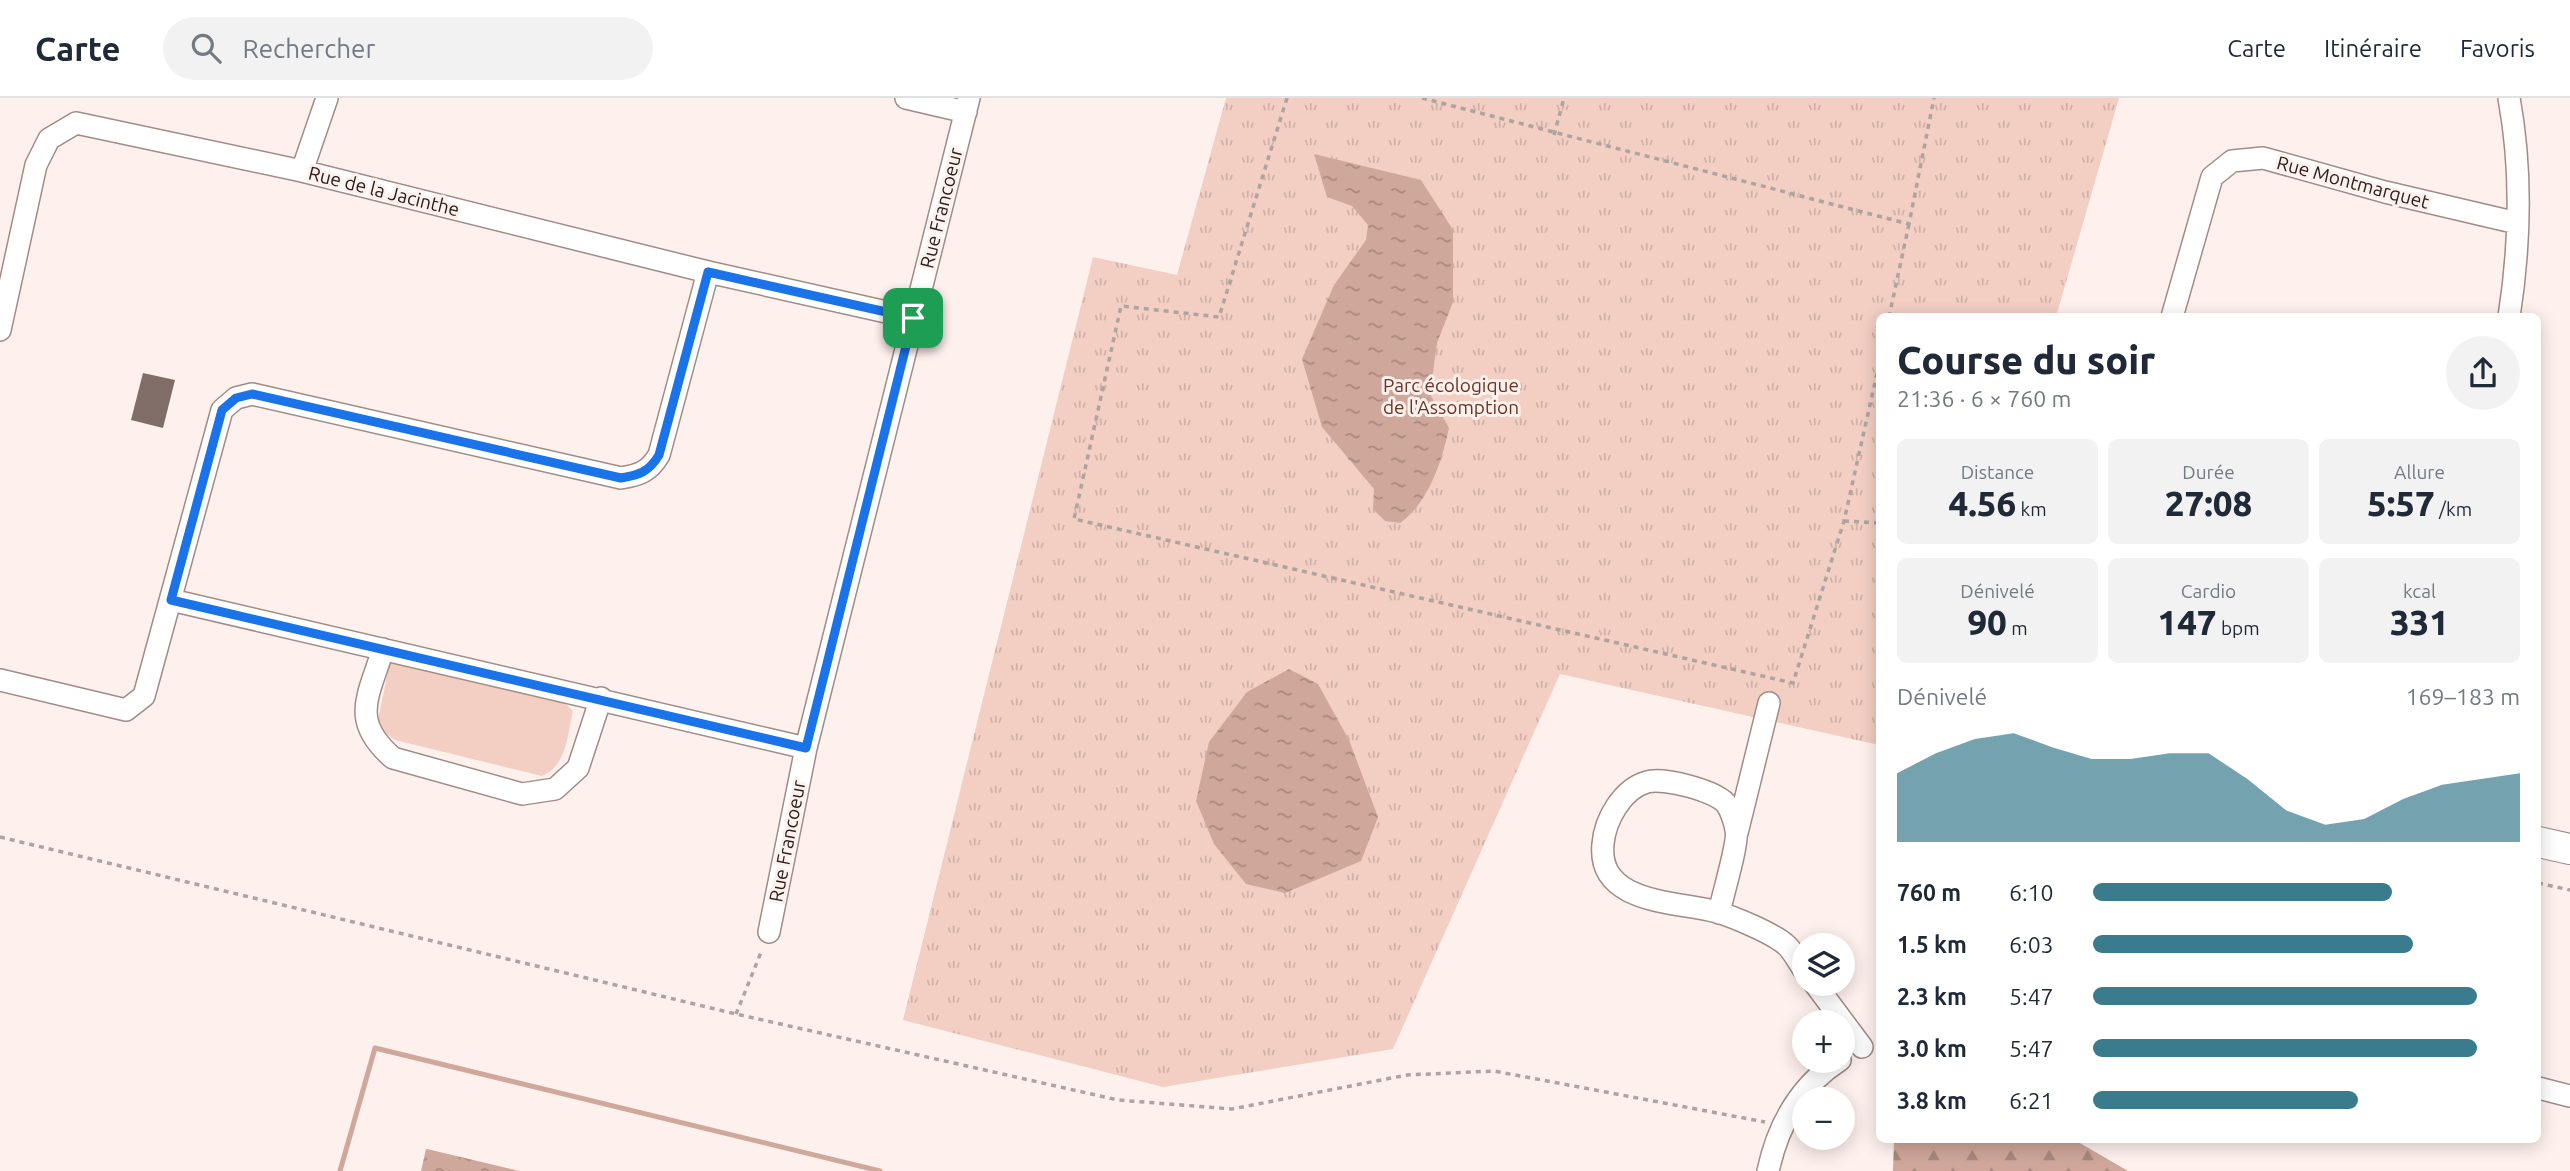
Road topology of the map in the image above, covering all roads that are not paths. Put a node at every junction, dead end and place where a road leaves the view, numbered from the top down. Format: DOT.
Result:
graph roads {
  1 [pos="327,98"];
  2 [pos="906,98"];
  3 [pos="2509,98"];
  4 [pos="968,105"];
  5 [pos="302,171"];
  6 [pos="2517,223"];
  7 [pos="708,272"];
  8 [pos="2173,313"];
  9 [pos="2509,313"];
  10 [pos="913,318"];
  11 [pos="0,330"];
  12 [pos="171,600"];
  13 [pos="383,649"];
  14 [pos="0,680"];
  15 [pos="601,698"];
  16 [pos="1769,703"];
  17 [pos="806,748"];
  18 [pos="1737,833"];
  19 [pos="2541,843"];
  20 [pos="2570,849"];
  21 [pos="1718,913"];
  22 [pos="769,932"];
  23 [pos="1792,954"];
  24 [pos="1827,996"];
  25 [pos="1871,1042"];
  26 [pos="1855,1052"];
  27 [pos="1821,1073"];
  28 [pos="2541,1089"];
  29 [pos="2570,1096"];
  30 [pos="1768,1171"];
  1 -- 5 [label="street"];
  2 -- 4 [label="street"];
  3 -- 6 [label="street"];
  4 -- 10 [label="street, Rue Francoeur"];
  5 -- 7 [label="street, Rue de la Jacinthe"];
  5 -- 11 [label="street, Rue de la Jacinthe"];
  6 -- 8 [label="street, Rue Montmarquet"];
  6 -- 9 [label="street"];
  7 -- 10 [label="street, Rue de la Jacinthe"];
  7 -- 12 [label="street"];
  10 -- 17 [label="street, Rue Francoeur"];
  12 -- 13 [label="street"];
  12 -- 14 [label="street"];
  13 -- 15 [label="street"];
  13 -- 15 [label="street"];
  15 -- 17 [label="street"];
  16 -- 18 [label="street"];
  17 -- 22 [label="street, Rue Francoeur"];
  18 -- 21 [label="street"];
  18 -- 21 [label="street"];
  19 -- 20 [label="street"];
  21 -- 23 [label="street"];
  24 -- 25 [label="street"];
  25 -- 26 [label="street"];
  27 -- 30 [label="street"];
  28 -- 29 [label="street"];
}
